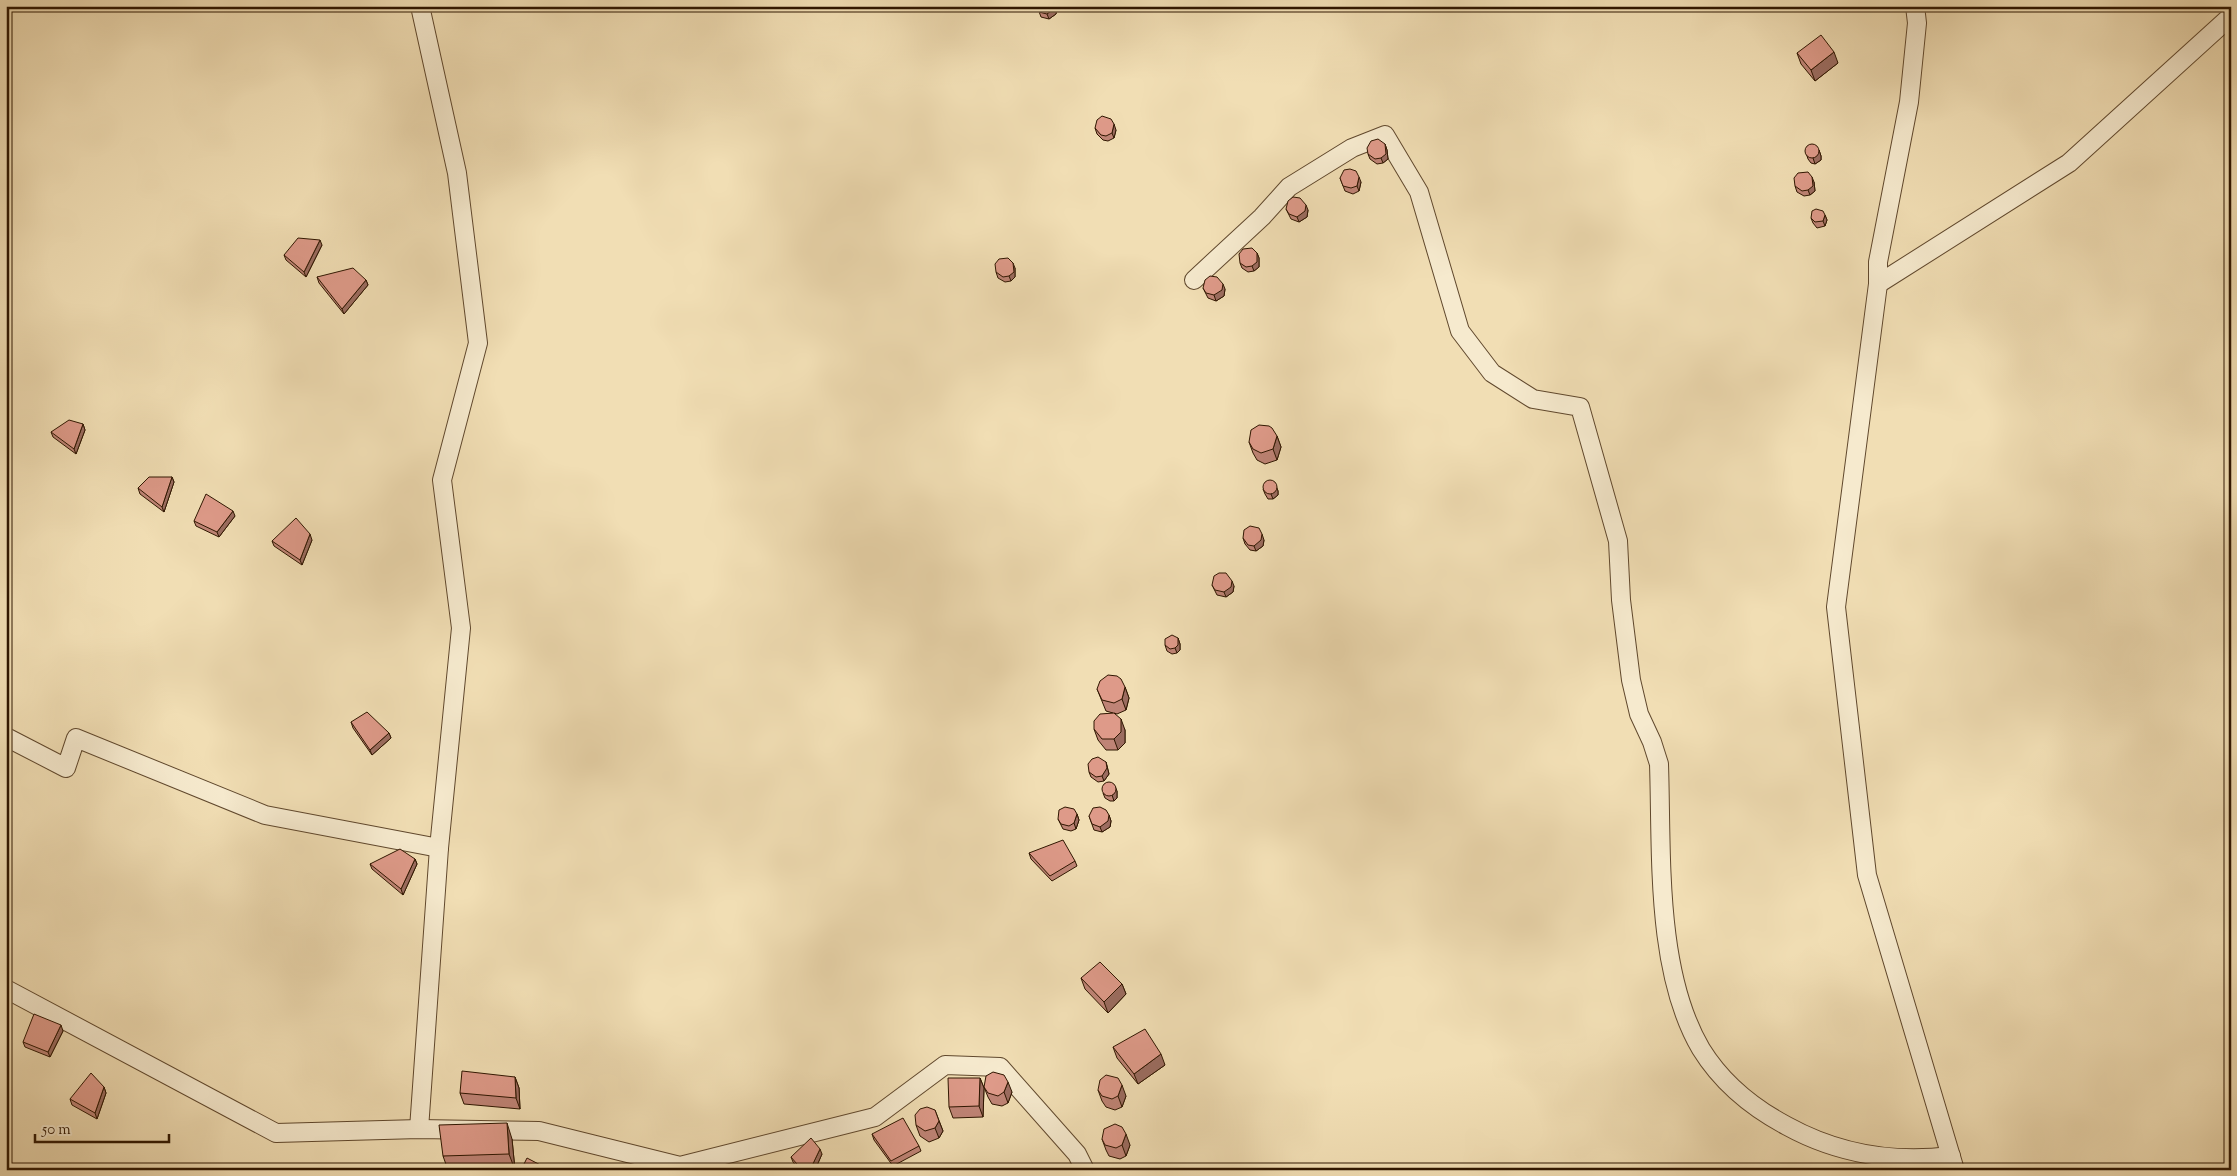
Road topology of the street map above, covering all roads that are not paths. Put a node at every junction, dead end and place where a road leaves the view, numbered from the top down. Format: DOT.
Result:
graph roads {
  1 [pos="420,6"];
  2 [pos="1915,6"];
  3 [pos="2231,16"];
  4 [pos="1194,280"];
  5 [pos="1878,284"];
  6 [pos="6,738"];
  7 [pos="439,848"];
  8 [pos="6,989"];
  9 [pos="419,1129"];
  10 [pos="1953,1163"];
  11 [pos="1085,1170"];
  1 -- 7 [label="street"];
  2 -- 5 [label="street"];
  3 -- 5 [label="street"];
  4 -- 10 [label="street"];
  5 -- 10 [label="street"];
  6 -- 7 [label="street"];
  7 -- 9 [label="street"];
  8 -- 9 [label="street"];
  9 -- 11 [label="street"];
}
